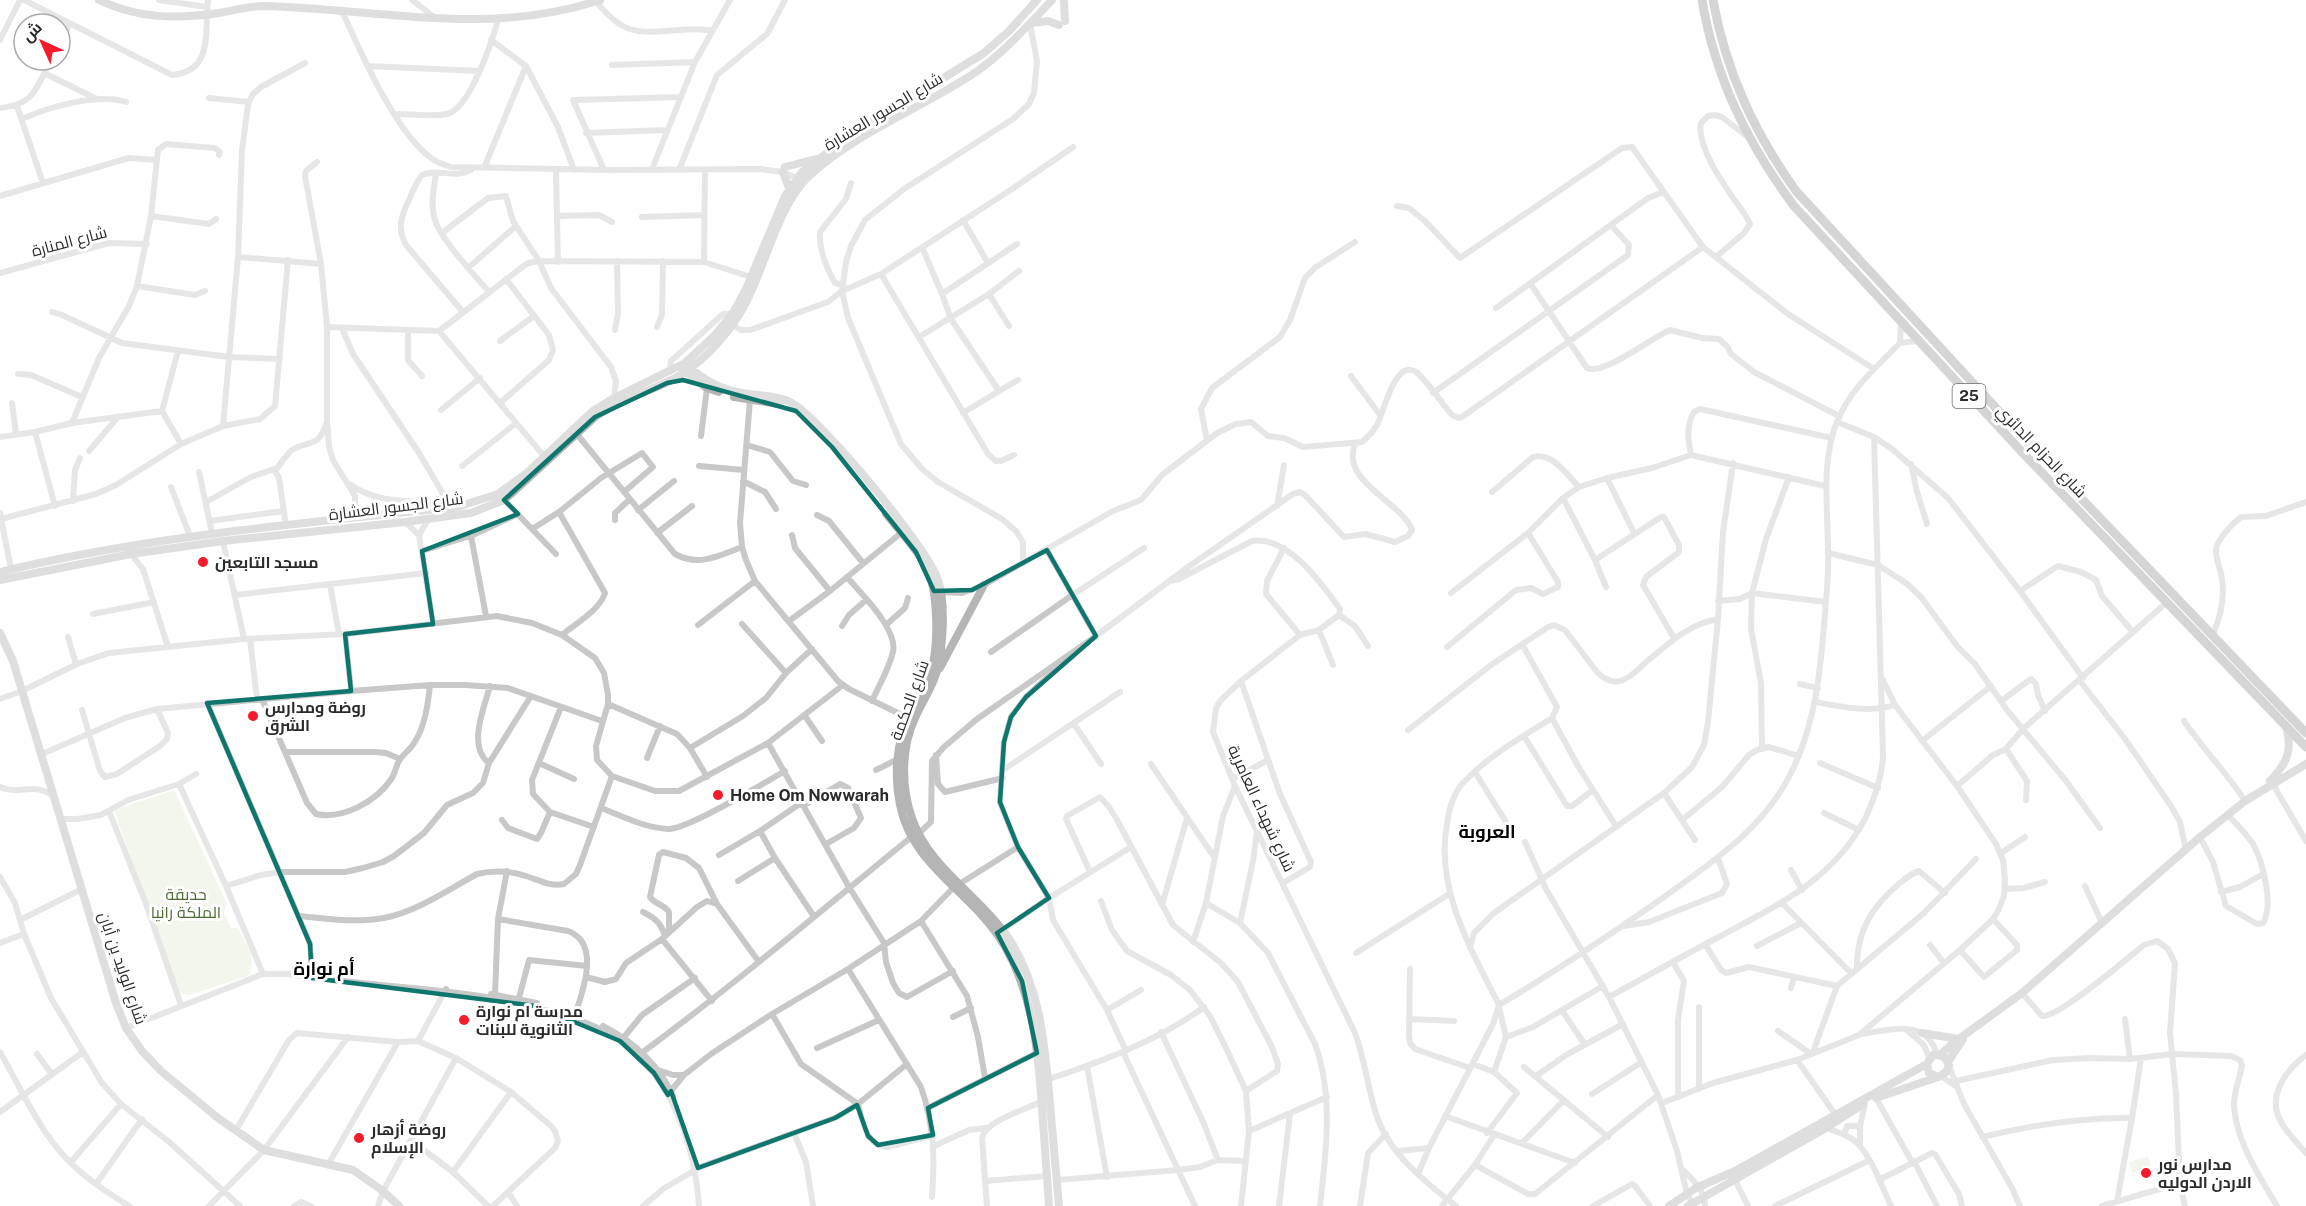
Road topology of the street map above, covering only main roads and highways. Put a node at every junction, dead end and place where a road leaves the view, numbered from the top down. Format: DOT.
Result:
graph roads {
  1 [pos="1702,0"];
  2 [pos="1713,0"];
  3 [pos="2030,445"];
  4 [pos="2022,452"];
  5 [pos="2306,733"];
  6 [pos="2306,747"];
  1 -- 4 [label="main road, شارع الحزام الدائري / 25"];
  2 -- 3 [label="main road, شارع الحزام الدائري / 25"];
  3 -- 4 [label="main road"];
  3 -- 5 [label="main road, شارع الحزام الدائري / 25"];
  4 -- 6 [label="main road, شارع الحزام الدائري / 25"];
}
